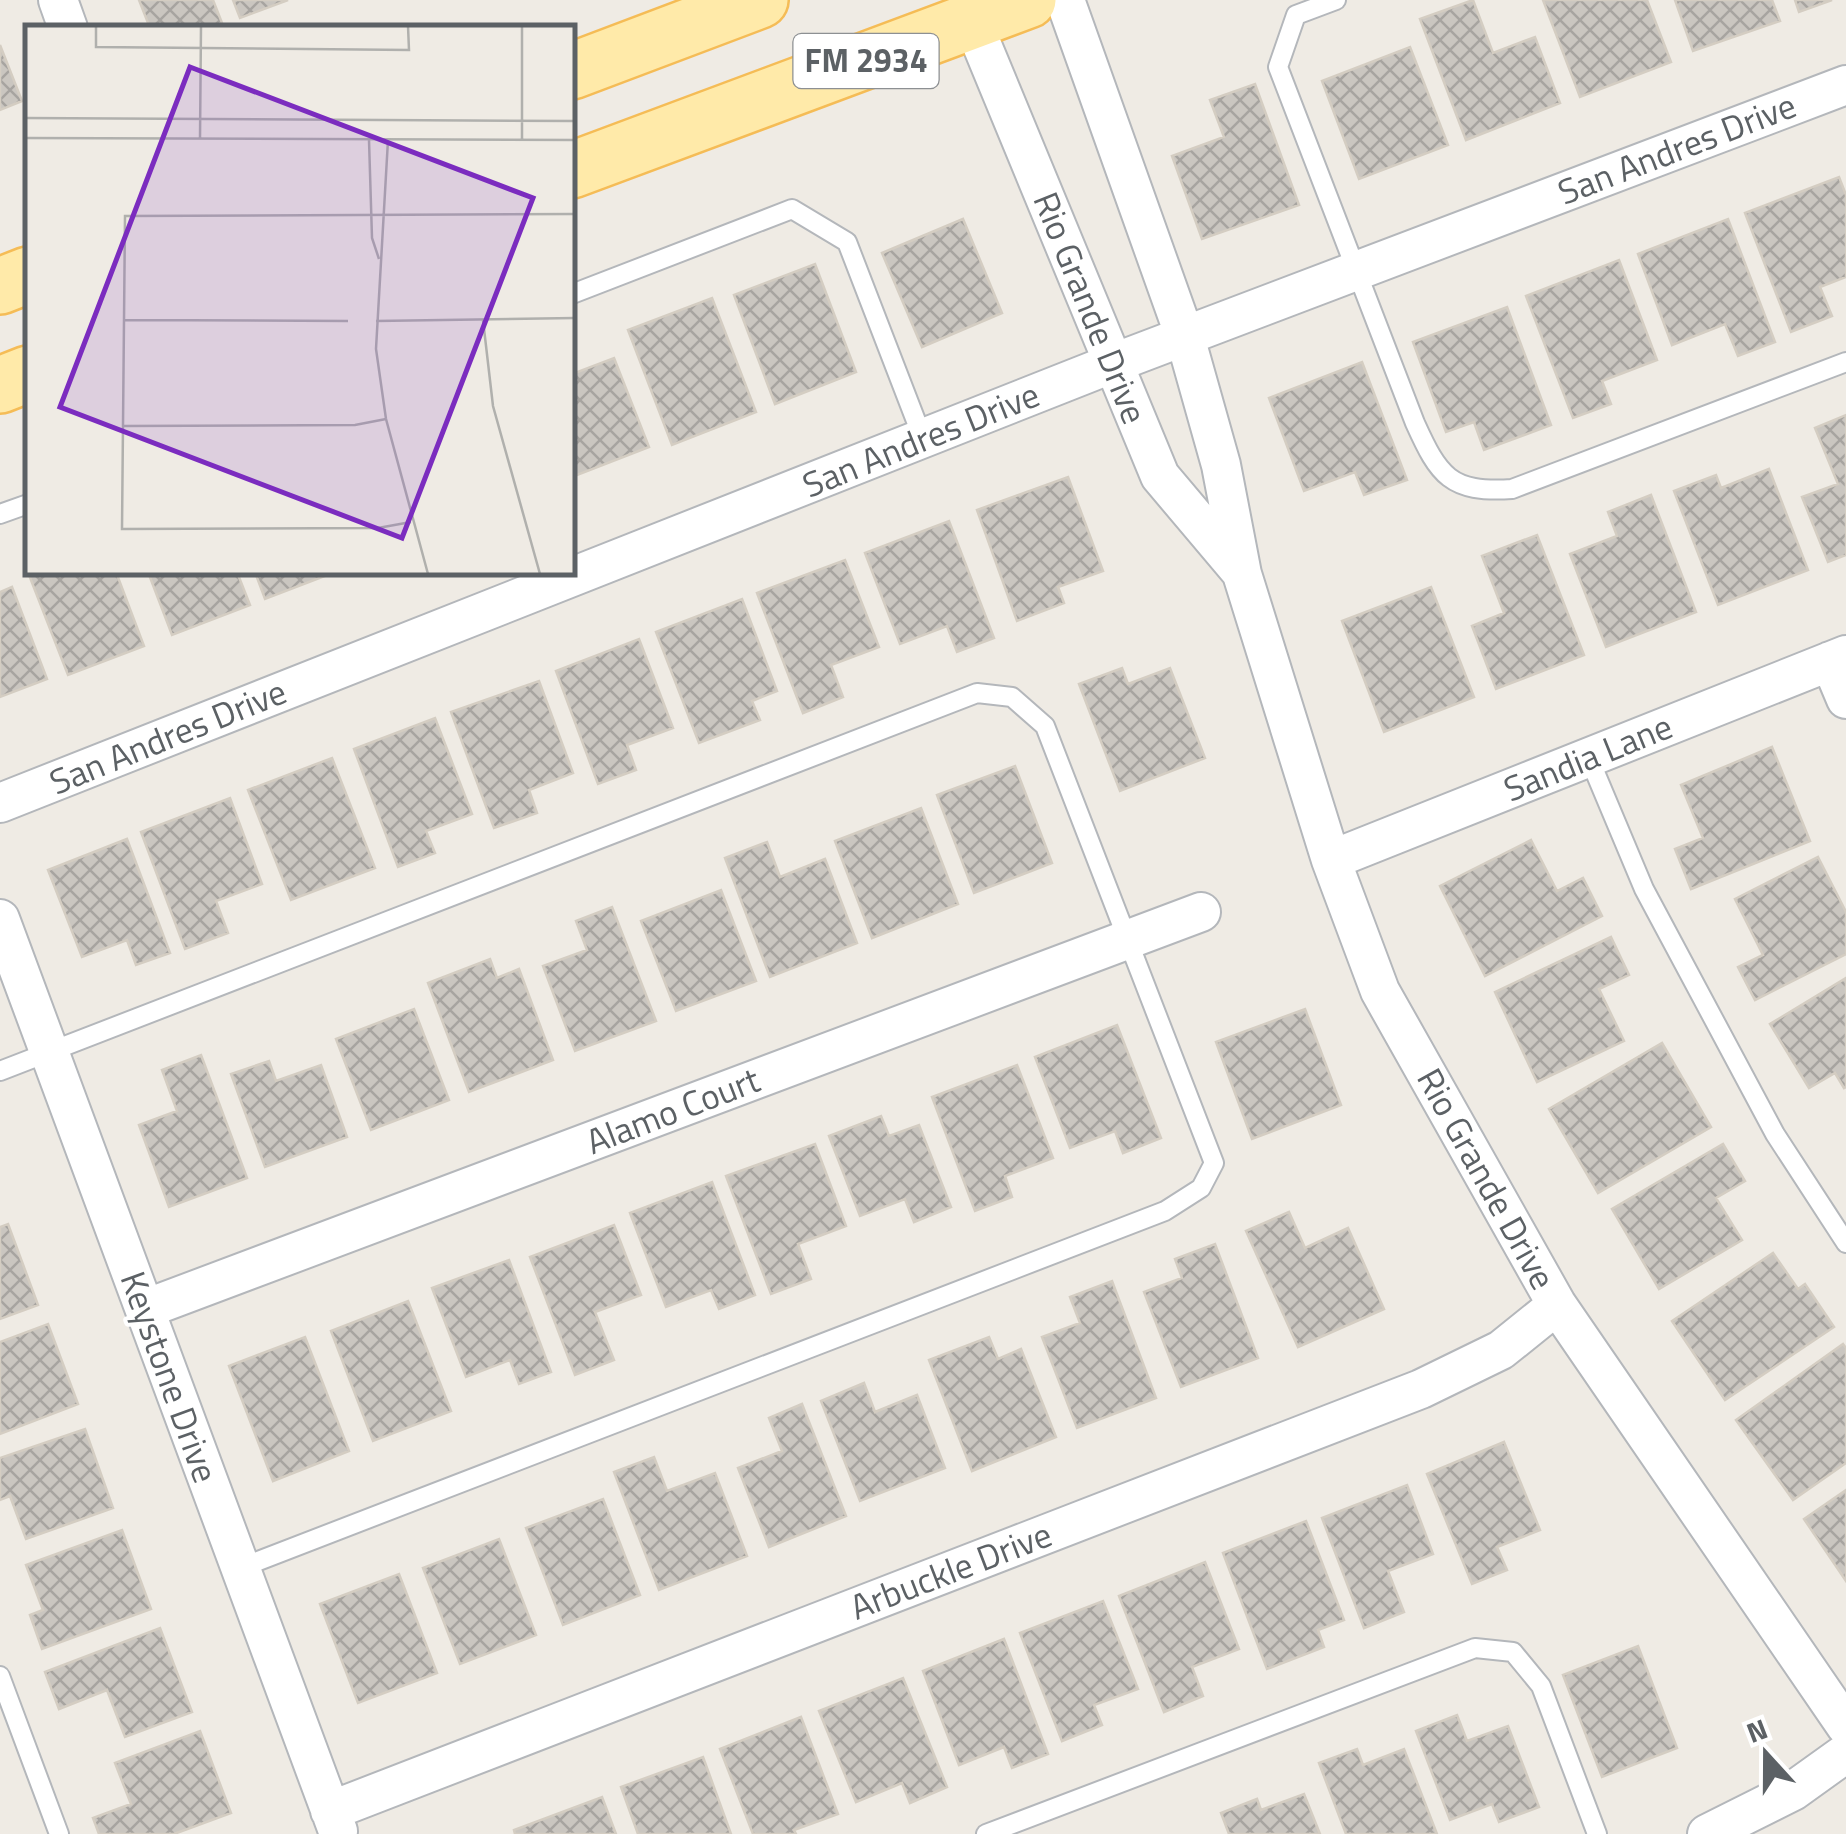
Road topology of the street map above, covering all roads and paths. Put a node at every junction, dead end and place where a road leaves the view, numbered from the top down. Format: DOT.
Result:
graph roads {
  1 [pos="58,0"];
  2 [pos="760,0"];
  3 [pos="1028,0"];
  4 [pos="1066,0"];
  5 [pos="1336,0"];
  6 [pos="972,21"];
  7 [pos="67,25"];
  8 [pos="575,70"];
  9 [pos="1846,85"];
  10 [pos="575,169"];
  11 [pos="1358,271"];
  12 [pos="25,277"];
  13 [pos="0,286"];
  14 [pos="575,293"];
  15 [pos="1184,336"];
  16 [pos="1846,362"];
  17 [pos="1111,364"];
  18 [pos="25,375"];
  19 [pos="0,384"];
  20 [pos="923,439"];
  21 [pos="25,505"];
  22 [pos="0,514"];
  23 [pos="1242,574"];
  24 [pos="1838,658"];
  25 [pos="1846,699"];
  26 [pos="1589,758"];
  27 [pos="0,804"];
  28 [pos="1331,860"];
  29 [pos="1202,912"];
  30 [pos="0,919"];
  31 [pos="1128,940"];
  32 [pos="49,1052"];
  33 [pos="0,1071"];
  34 [pos="1846,1243"];
  35 [pos="1557,1305"];
  36 [pos="144,1310"];
  37 [pos="240,1568"];
  38 [pos="0,1676"];
  39 [pos="1846,1726"];
  40 [pos="1846,1753"];
  41 [pos="335,1822"];
  42 [pos="59,1834"];
  43 [pos="986,1834"];
  44 [pos="1596,1834"];
  45 [pos="1707,1834"];
  1 -- 7 [label="street"];
  2 -- 8 [label="main road, FM 2934"];
  3 -- 6 [label="main road, FM 2934"];
  4 -- 15 [label="street, Rio Grande Drive"];
  5 -- 11 [label="lane"];
  6 -- 10 [label="main road, FM 2934"];
  6 -- 17 [label="street, Rio Grande Drive"];
  9 -- 11 [label="street, San Andres Drive"];
  11 -- 15 [label="street, San Andres Drive"];
  11 -- 16 [label="lane"];
  12 -- 13 [label="main road"];
  14 -- 20 [label="lane"];
  15 -- 17 [label="street, San Andres Drive"];
  15 -- 23 [label="street, Rio Grande Drive"];
  17 -- 20 [label="street, San Andres Drive"];
  17 -- 23 [label="street, Rio Grande Drive"];
  18 -- 19 [label="main road"];
  20 -- 27 [label="street, San Andres Drive"];
  21 -- 22 [label="lane"];
  23 -- 28 [label="street, Rio Grande Drive"];
  24 -- 25 [label="street"];
  24 -- 26 [label="street, Sandia Lane"];
  26 -- 28 [label="street, Sandia Lane"];
  26 -- 34 [label="lane"];
  28 -- 35 [label="street, Rio Grande Drive"];
  29 -- 31 [label="street, Alamo Court"];
  30 -- 32 [label="street, Keystone Drive"];
  31 -- 32 [label="lane"];
  31 -- 36 [label="street, Alamo Court"];
  31 -- 37 [label="lane"];
  32 -- 33 [label="lane"];
  32 -- 36 [label="street, Keystone Drive"];
  35 -- 39 [label="street, Rio Grande Drive"];
  35 -- 41 [label="street, Arbuckle Drive"];
  36 -- 37 [label="street, Keystone Drive"];
  37 -- 41 [label="street, Keystone Drive"];
  38 -- 42 [label="lane"];
  40 -- 45 [label="street"];
  43 -- 44 [label="lane"];
}
